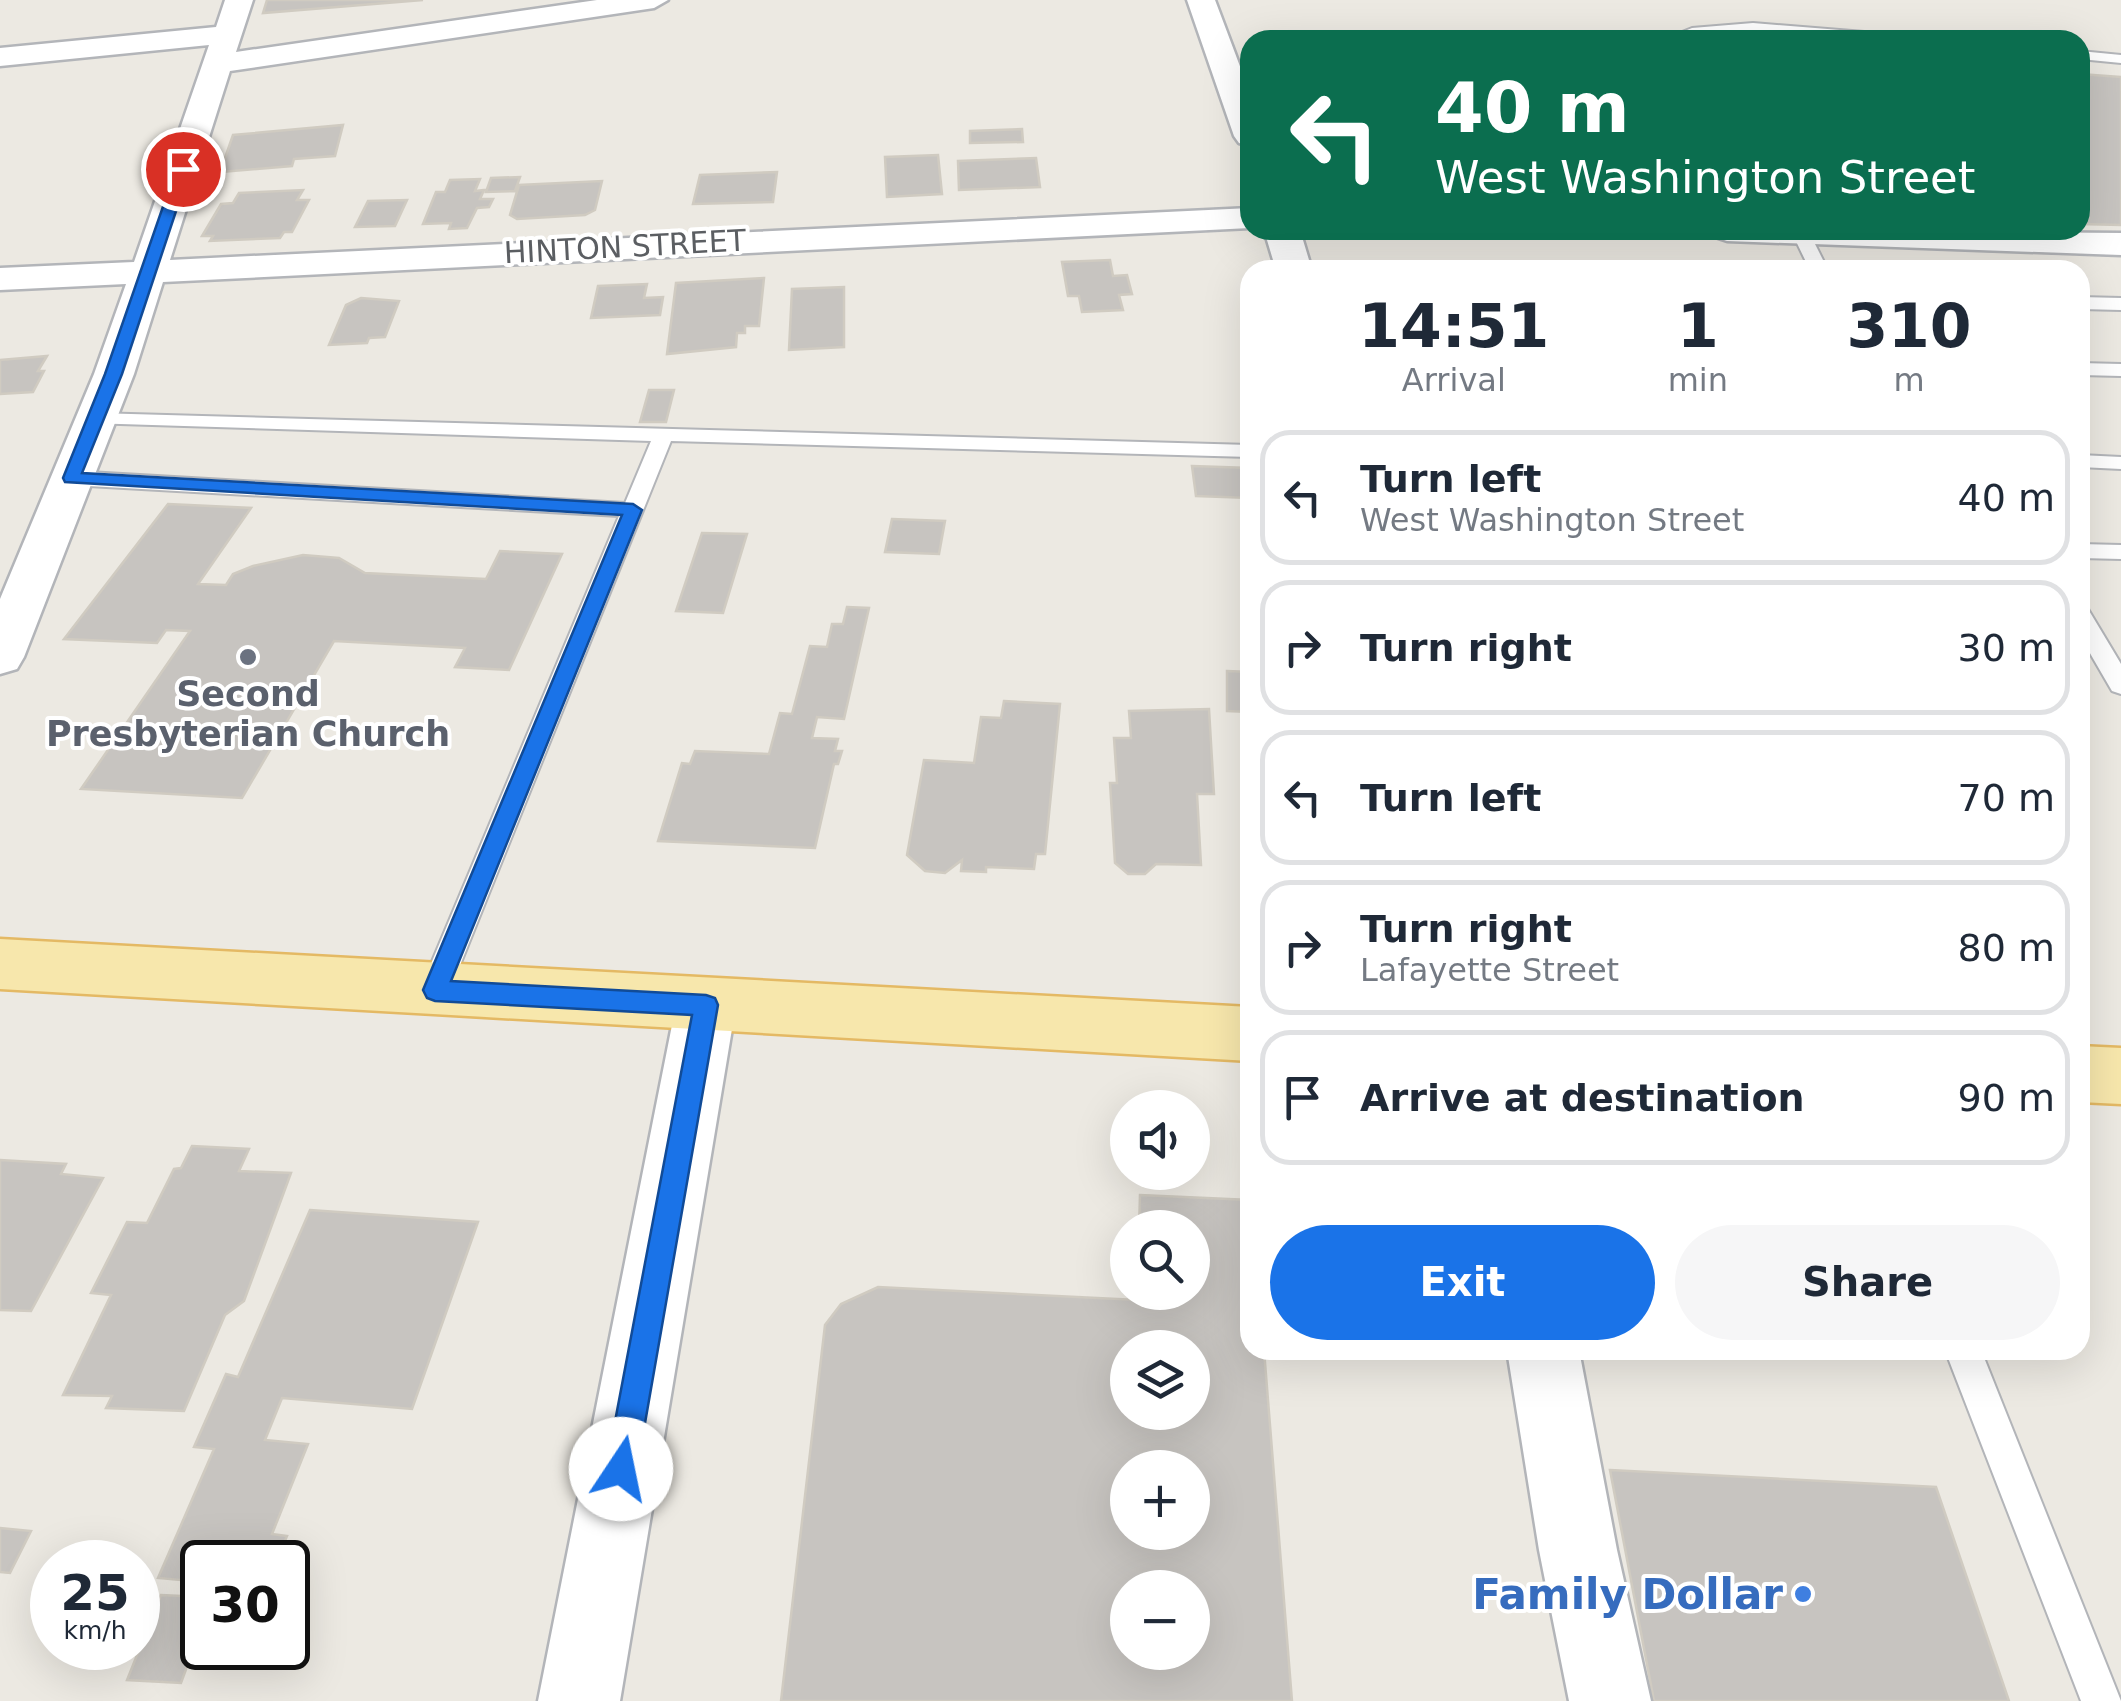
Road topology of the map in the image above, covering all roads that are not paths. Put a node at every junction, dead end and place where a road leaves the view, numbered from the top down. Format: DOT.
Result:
graph roads {
  1 [pos="654,0"];
  2 [pos="1201,0"];
  3 [pos="1706,30"];
  4 [pos="1754,30"];
  5 [pos="227,33"];
  6 [pos="2090,56"];
  7 [pos="0,57"];
  8 [pos="2121,58"];
  9 [pos="1240,108"];
  10 [pos="1240,218"];
  11 [pos="2005,240"];
  12 [pos="2121,244"];
  13 [pos="147,271"];
  14 [pos="0,278"];
  15 [pos="2090,303"];
  16 [pos="2121,304"];
  17 [pos="2090,369"];
  18 [pos="2121,370"];
  19 [pos="95,419"];
  20 [pos="663,436"];
  21 [pos="1240,451"];
  22 [pos="2090,462"];
  23 [pos="2121,463"];
  24 [pos="72,478"];
  25 [pos="633,510"];
  26 [pos="2090,551"];
  27 [pos="2121,552"];
  28 [pos="2090,632"];
  29 [pos="0,657"];
  30 [pos="2121,685"];
  31 [pos="0,964"];
  32 [pos="435,990"];
  33 [pos="706,1005"];
  34 [pos="1240,1033"];
  35 [pos="2090,1074"];
  36 [pos="2121,1076"];
  37 [pos="1545,1360"];
  38 [pos="1967,1360"];
  39 [pos="579,1701"];
  40 [pos="1610,1701"];
  41 [pos="2102,1701"];
  1 -- 5 [label="street"];
  2 -- 9 [label="street"];
  3 -- 4 [label="lane"];
  5 -- 7 [label="street"];
  5 -- 13 [label="street"];
  6 -- 8 [label="lane"];
  10 -- 13 [label="street, HINTON STREET"];
  11 -- 12 [label="street"];
  13 -- 14 [label="street, HINTON STREET"];
  13 -- 19 [label="street"];
  15 -- 16 [label="lane"];
  17 -- 18 [label="lane"];
  19 -- 20 [label="lane"];
  19 -- 24 [label="street"];
  20 -- 21 [label="lane"];
  20 -- 25 [label="lane"];
  22 -- 23 [label="lane"];
  24 -- 25 [label="lane"];
  24 -- 29 [label="street"];
  25 -- 32 [label="lane"];
  26 -- 27 [label="lane"];
  28 -- 30 [label="lane"];
  31 -- 32 [label="main road"];
  32 -- 33 [label="main road"];
  33 -- 34 [label="main road"];
  33 -- 39 [label="street"];
  35 -- 36 [label="main road"];
  37 -- 40 [label="street"];
  38 -- 41 [label="lane"];
}
